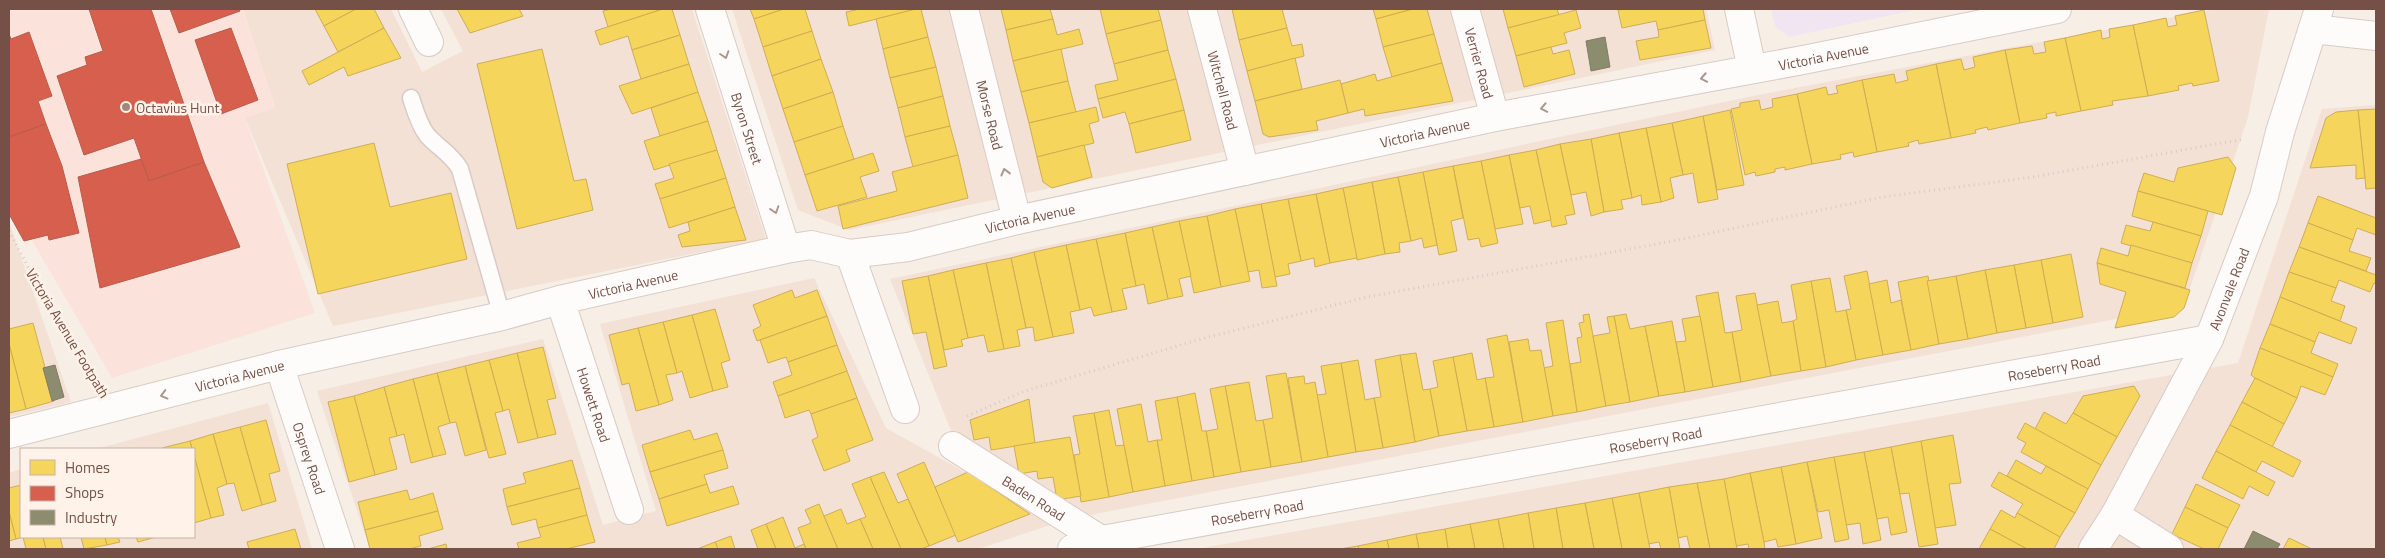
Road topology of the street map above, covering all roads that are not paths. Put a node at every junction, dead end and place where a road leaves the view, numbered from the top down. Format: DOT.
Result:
graph roads {
  1 [pos="412,9"];
  2 [pos="710,9"];
  3 [pos="964,9"];
  4 [pos="1202,9"];
  5 [pos="1464,9"];
  6 [pos="1739,9"];
  7 [pos="2057,9"];
  8 [pos="2316,19"];
  9 [pos="2376,36"];
  10 [pos="429,42"];
  11 [pos="1752,69"];
  12 [pos="411,98"];
  13 [pos="1495,117"];
  14 [pos="1245,171"];
  15 [pos="1017,220"];
  16 [pos="786,249"];
  17 [pos="850,254"];
  18 [pos="560,300"];
  19 [pos="502,316"];
  20 [pos="2209,339"];
  21 [pos="278,365"];
  22 [pos="905,409"];
  23 [pos="9,434"];
  24 [pos="953,446"];
  25 [pos="629,510"];
  26 [pos="2115,515"];
  27 [pos="1108,545"];
  28 [pos="340,549"];
  29 [pos="1072,549"];
  30 [pos="2093,549"];
  31 [pos="2169,549"];
  1 -- 10 [label="street"];
  2 -- 16 [label="street, Byron Street, one-way"];
  15 -- 3 [label="street, Morse Road, one-way"];
  4 -- 14 [label="street, Witchell Road"];
  5 -- 13 [label="street, Verrier Road"];
  6 -- 11 [label="street"];
  7 -- 11 [label="street, Victoria Avenue"];
  8 -- 9 [label="street"];
  8 -- 20 [label="street, Avonvale Road"];
  11 -- 13 [label="street, Victoria Avenue, one-way"];
  12 -- 19 [label="lane"];
  13 -- 14 [label="street, Victoria Avenue"];
  14 -- 15 [label="street, Victoria Avenue"];
  15 -- 17 [label="street, Victoria Avenue"];
  16 -- 17 [label="street, Victoria Avenue"];
  16 -- 18 [label="street, Victoria Avenue"];
  17 -- 22 [label="street"];
  18 -- 19 [label="street, Victoria Avenue"];
  18 -- 25 [label="street, Howett Road"];
  19 -- 21 [label="street, Victoria Avenue"];
  20 -- 26 [label="street, Avonvale Road"];
  20 -- 27 [label="street, Roseberry Road"];
  21 -- 23 [label="street, Victoria Avenue, one-way"];
  21 -- 28 [label="street, Osprey Road"];
  24 -- 27 [label="street, Baden Road"];
  26 -- 30 [label="street, Avonvale Road"];
  26 -- 31 [label="street"];
  27 -- 29 [label="street, Roseberry Road"];
}
